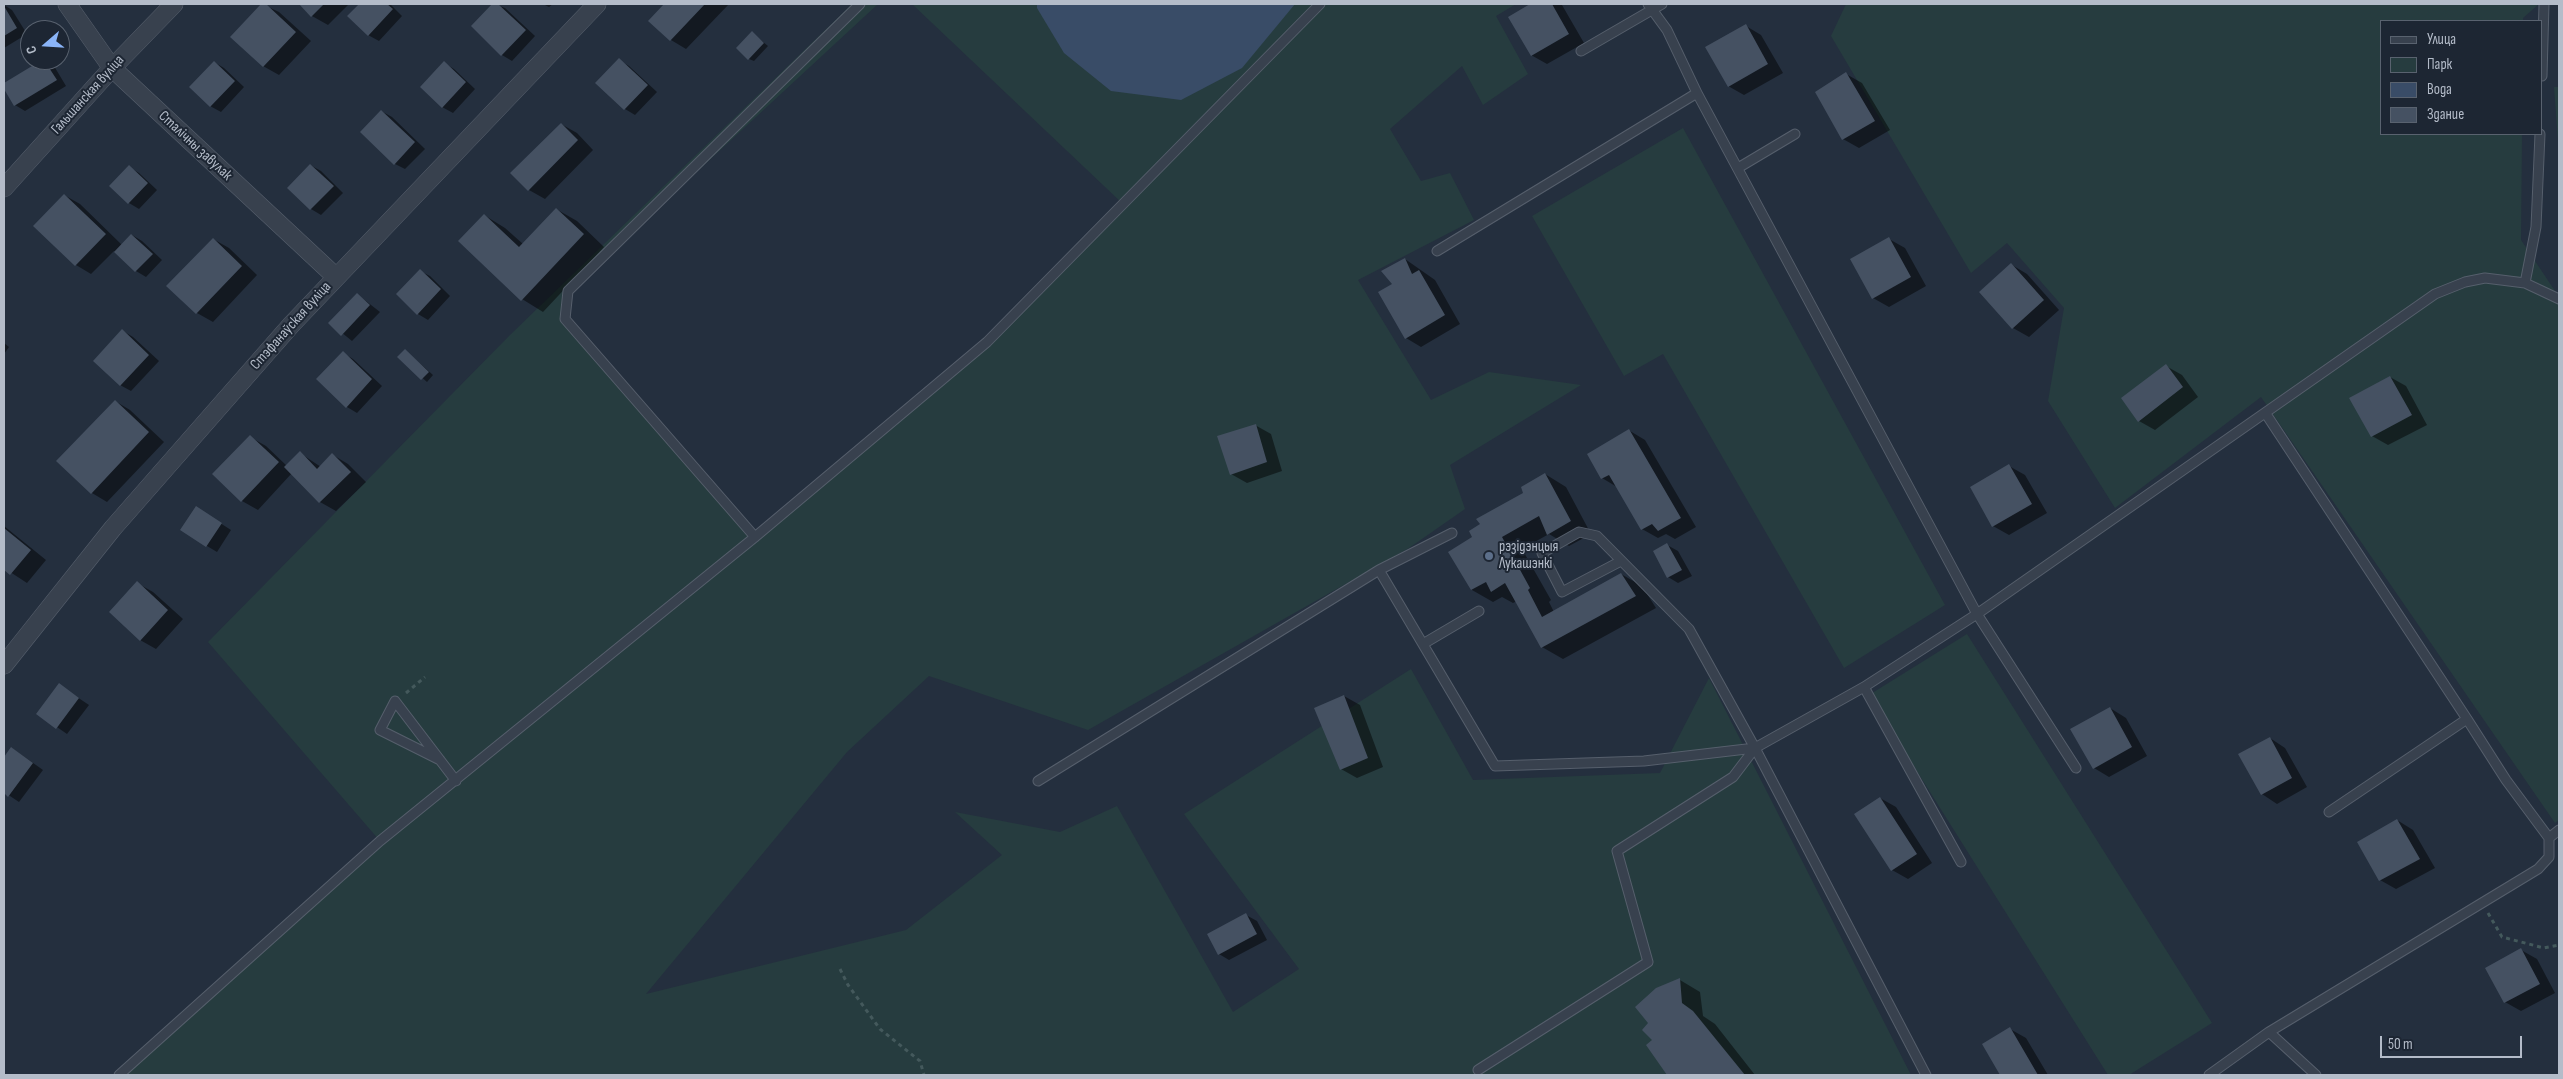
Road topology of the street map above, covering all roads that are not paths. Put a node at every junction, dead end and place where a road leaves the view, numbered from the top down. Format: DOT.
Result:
graph roads {
  1 [pos="67,4"];
  2 [pos="174,4"];
  3 [pos="597,4"];
  4 [pos="860,4"];
  5 [pos="1320,4"];
  6 [pos="1662,4"];
  7 [pos="2544,4"];
  8 [pos="1650,7"];
  9 [pos="2543,40"];
  10 [pos="1581,51"];
  11 [pos="112,68"];
  12 [pos="1697,93"];
  13 [pos="1795,134"];
  14 [pos="2540,135"];
  15 [pos="1738,168"];
  16 [pos="4,188"];
  17 [pos="1437,251"];
  18 [pos="336,277"];
  19 [pos="2525,282"];
  20 [pos="2559,299"];
  21 [pos="2266,414"];
  22 [pos="1452,533"];
  23 [pos="755,537"];
  24 [pos="1621,561"];
  25 [pos="1379,570"];
  26 [pos="1478,610"];
  27 [pos="1977,614"];
  28 [pos="1423,644"];
  29 [pos="4,665"];
  30 [pos="1864,687"];
  31 [pos="2467,719"];
  32 [pos="1755,748"];
  33 [pos="440,760"];
  34 [pos="2076,768"];
  35 [pos="1038,781"];
  36 [pos="456,782"];
  37 [pos="2328,812"];
  38 [pos="2559,830"];
  39 [pos="2549,838"];
  40 [pos="1962,862"];
  41 [pos="2269,1032"];
  42 [pos="1478,1070"];
  43 [pos="118,1075"];
  44 [pos="1926,1075"];
  45 [pos="2209,1075"];
  46 [pos="2316,1075"];
  1 -- 11 [label="street, Сталічны завулак"];
  2 -- 11 [label="street, Гальшанская вуліца"];
  3 -- 18 [label="street, Стэфанаўская вуліца"];
  4 -- 23 [label="lane"];
  5 -- 23 [label="lane"];
  6 -- 8 [label="lane"];
  7 -- 9 [label="lane"];
  8 -- 10 [label="lane"];
  8 -- 12 [label="lane"];
  11 -- 16 [label="street, Гальшанская вуліца"];
  11 -- 18 [label="street, Сталічны завулак"];
  12 -- 15 [label="lane"];
  12 -- 17 [label="lane"];
  13 -- 15 [label="lane"];
  14 -- 19 [label="lane"];
  15 -- 27 [label="lane"];
  18 -- 29 [label="street, Стэфанаўская вуліца"];
  19 -- 20 [label="lane"];
  19 -- 21 [label="lane"];
  21 -- 27 [label="lane"];
  21 -- 31 [label="lane"];
  22 -- 25 [label="lane"];
  23 -- 36 [label="lane"];
  24 -- 24 [label="lane"];
  24 -- 32 [label="lane"];
  25 -- 28 [label="lane"];
  25 -- 35 [label="lane"];
  26 -- 28 [label="lane"];
  27 -- 30 [label="lane"];
  27 -- 34 [label="lane"];
  28 -- 32 [label="lane"];
  30 -- 32 [label="lane"];
  30 -- 40 [label="lane"];
  31 -- 37 [label="lane"];
  31 -- 39 [label="lane"];
  32 -- 42 [label="lane"];
  32 -- 44 [label="lane"];
  33 -- 33 [label="lane"];
  33 -- 36 [label="lane"];
  36 -- 43 [label="lane"];
  38 -- 39 [label="lane"];
  39 -- 41 [label="lane"];
  41 -- 45 [label="lane"];
  41 -- 46 [label="lane"];
}
